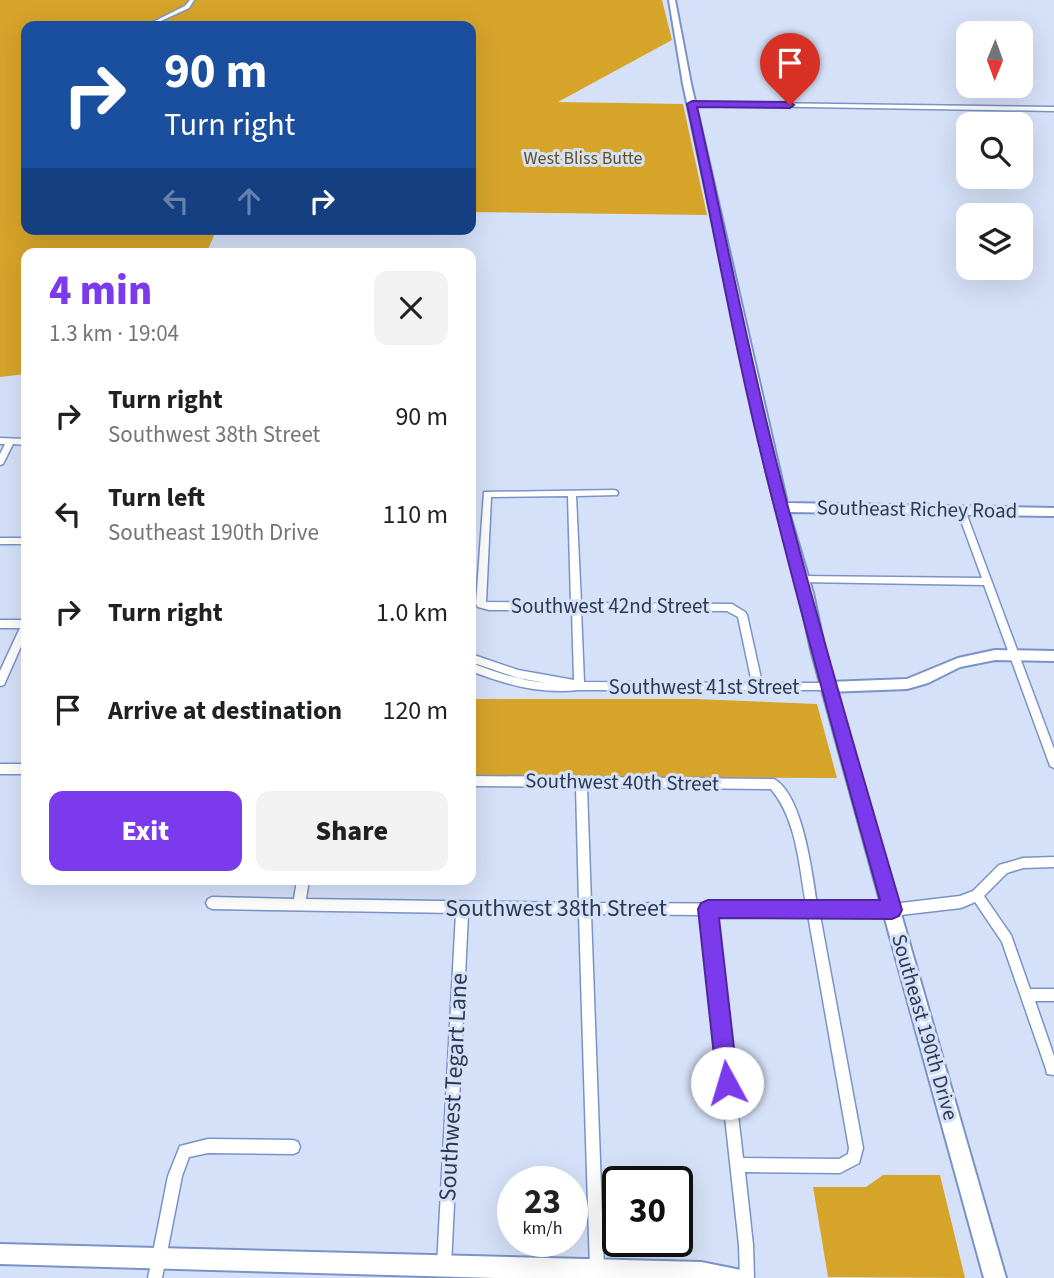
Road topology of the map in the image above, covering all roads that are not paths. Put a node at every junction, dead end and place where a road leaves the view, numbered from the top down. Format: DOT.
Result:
graph roads {
  1 [pos="192,0"];
  2 [pos="672,0"];
  3 [pos="158,21"];
  4 [pos="692,104"];
  5 [pos="1054,109"];
  6 [pos="0,441"];
  7 [pos="11,441"];
  8 [pos="21,442"];
  9 [pos="0,462"];
  10 [pos="572,493"];
  11 [pos="614,493"];
  12 [pos="781,507"];
  13 [pos="961,510"];
  14 [pos="1054,512"];
  15 [pos="0,541"];
  16 [pos="21,541"];
  17 [pos="802,579"];
  18 [pos="988,582"];
  19 [pos="576,607"];
  20 [pos="0,624"];
  21 [pos="21,624"];
  22 [pos="21,635"];
  23 [pos="1014,655"];
  24 [pos="1054,656"];
  25 [pos="476,660"];
  26 [pos="476,669"];
  27 [pos="0,682"];
  28 [pos="579,685"];
  29 [pos="758,687"];
  30 [pos="828,687"];
  31 [pos="1054,762"];
  32 [pos="0,769"];
  33 [pos="21,769"];
  34 [pos="476,781"];
  35 [pos="581,782"];
  36 [pos="1054,862"];
  37 [pos="302,885"];
  38 [pos="977,895"];
  39 [pos="212,903"];
  40 [pos="299,905"];
  41 [pos="462,908"];
  42 [pos="586,909"];
  43 [pos="708,909"];
  44 [pos="813,910"];
  45 [pos="892,910"];
  46 [pos="1028,995"];
  47 [pos="1054,995"];
  48 [pos="1052,1069"];
  49 [pos="293,1147"];
  50 [pos="737,1165"];
  51 [pos="0,1254"];
  52 [pos="157,1268"];
  53 [pos="301,1270"];
  54 [pos="449,1270"];
  55 [pos="597,1270"];
  56 [pos="733,1278"];
  57 [pos="747,1278"];
  58 [pos="995,1278"];
  1 -- 3 [label="street"];
  2 -- 4 [label="main road, Southeast 190th Drive"];
  4 -- 5 [label="street"];
  4 -- 12 [label="main road, Southeast 190th Drive"];
  6 -- 7 [label="street"];
  7 -- 8 [label="street"];
  7 -- 9 [label="street"];
  10 -- 11 [label="street"];
  10 -- 19 [label="street"];
  10 -- 19 [label="street, Southwest 42nd Street"];
  12 -- 13 [label="main road, Southeast Richey Road"];
  12 -- 17 [label="main road, Southeast 190th Drive"];
  13 -- 14 [label="main road, Southeast Richey Road"];
  13 -- 18 [label="street"];
  15 -- 16 [label="street"];
  17 -- 18 [label="street"];
  17 -- 30 [label="main road, Southeast 190th Drive"];
  18 -- 23 [label="street"];
  19 -- 28 [label="street"];
  19 -- 29 [label="street, Southwest 42nd Street"];
  20 -- 21 [label="street"];
  22 -- 27 [label="street"];
  23 -- 24 [label="street"];
  23 -- 30 [label="street"];
  23 -- 31 [label="street"];
  25 -- 28 [label="street, Southwest 41st Street"];
  26 -- 28 [label="street, Southwest 41st Street"];
  28 -- 29 [label="street, Southwest 41st Street"];
  29 -- 30 [label="street, Southwest 41st Street"];
  30 -- 45 [label="main road, Southeast 190th Drive"];
  32 -- 33 [label="street"];
  34 -- 35 [label="street, Southwest 40th Street"];
  35 -- 42 [label="street"];
  35 -- 44 [label="street, Southwest 40th Street"];
  36 -- 38 [label="street, Southwest 38th Street"];
  37 -- 40 [label="street"];
  38 -- 45 [label="street, Southwest 38th Street"];
  38 -- 46 [label="street"];
  39 -- 40 [label="street, Southwest 38th Street"];
  40 -- 41 [label="street, Southwest 38th Street"];
  41 -- 42 [label="street, Southwest 38th Street"];
  41 -- 54 [label="street, Southwest Tegart Lane"];
  42 -- 43 [label="street, Southwest 38th Street"];
  42 -- 55 [label="street"];
  43 -- 44 [label="street, Southwest 38th Street"];
  43 -- 50 [label="street"];
  44 -- 45 [label="street, Southwest 38th Street"];
  44 -- 50 [label="street"];
  45 -- 58 [label="main road, Southeast 190th Drive"];
  46 -- 47 [label="street"];
  46 -- 48 [label="street"];
  49 -- 52 [label="street"];
  50 -- 57 [label="street"];
  51 -- 52 [label="main road"];
  52 -- 53 [label="main road"];
  53 -- 54 [label="main road"];
  54 -- 55 [label="main road"];
  55 -- 56 [label="main road"];
}
